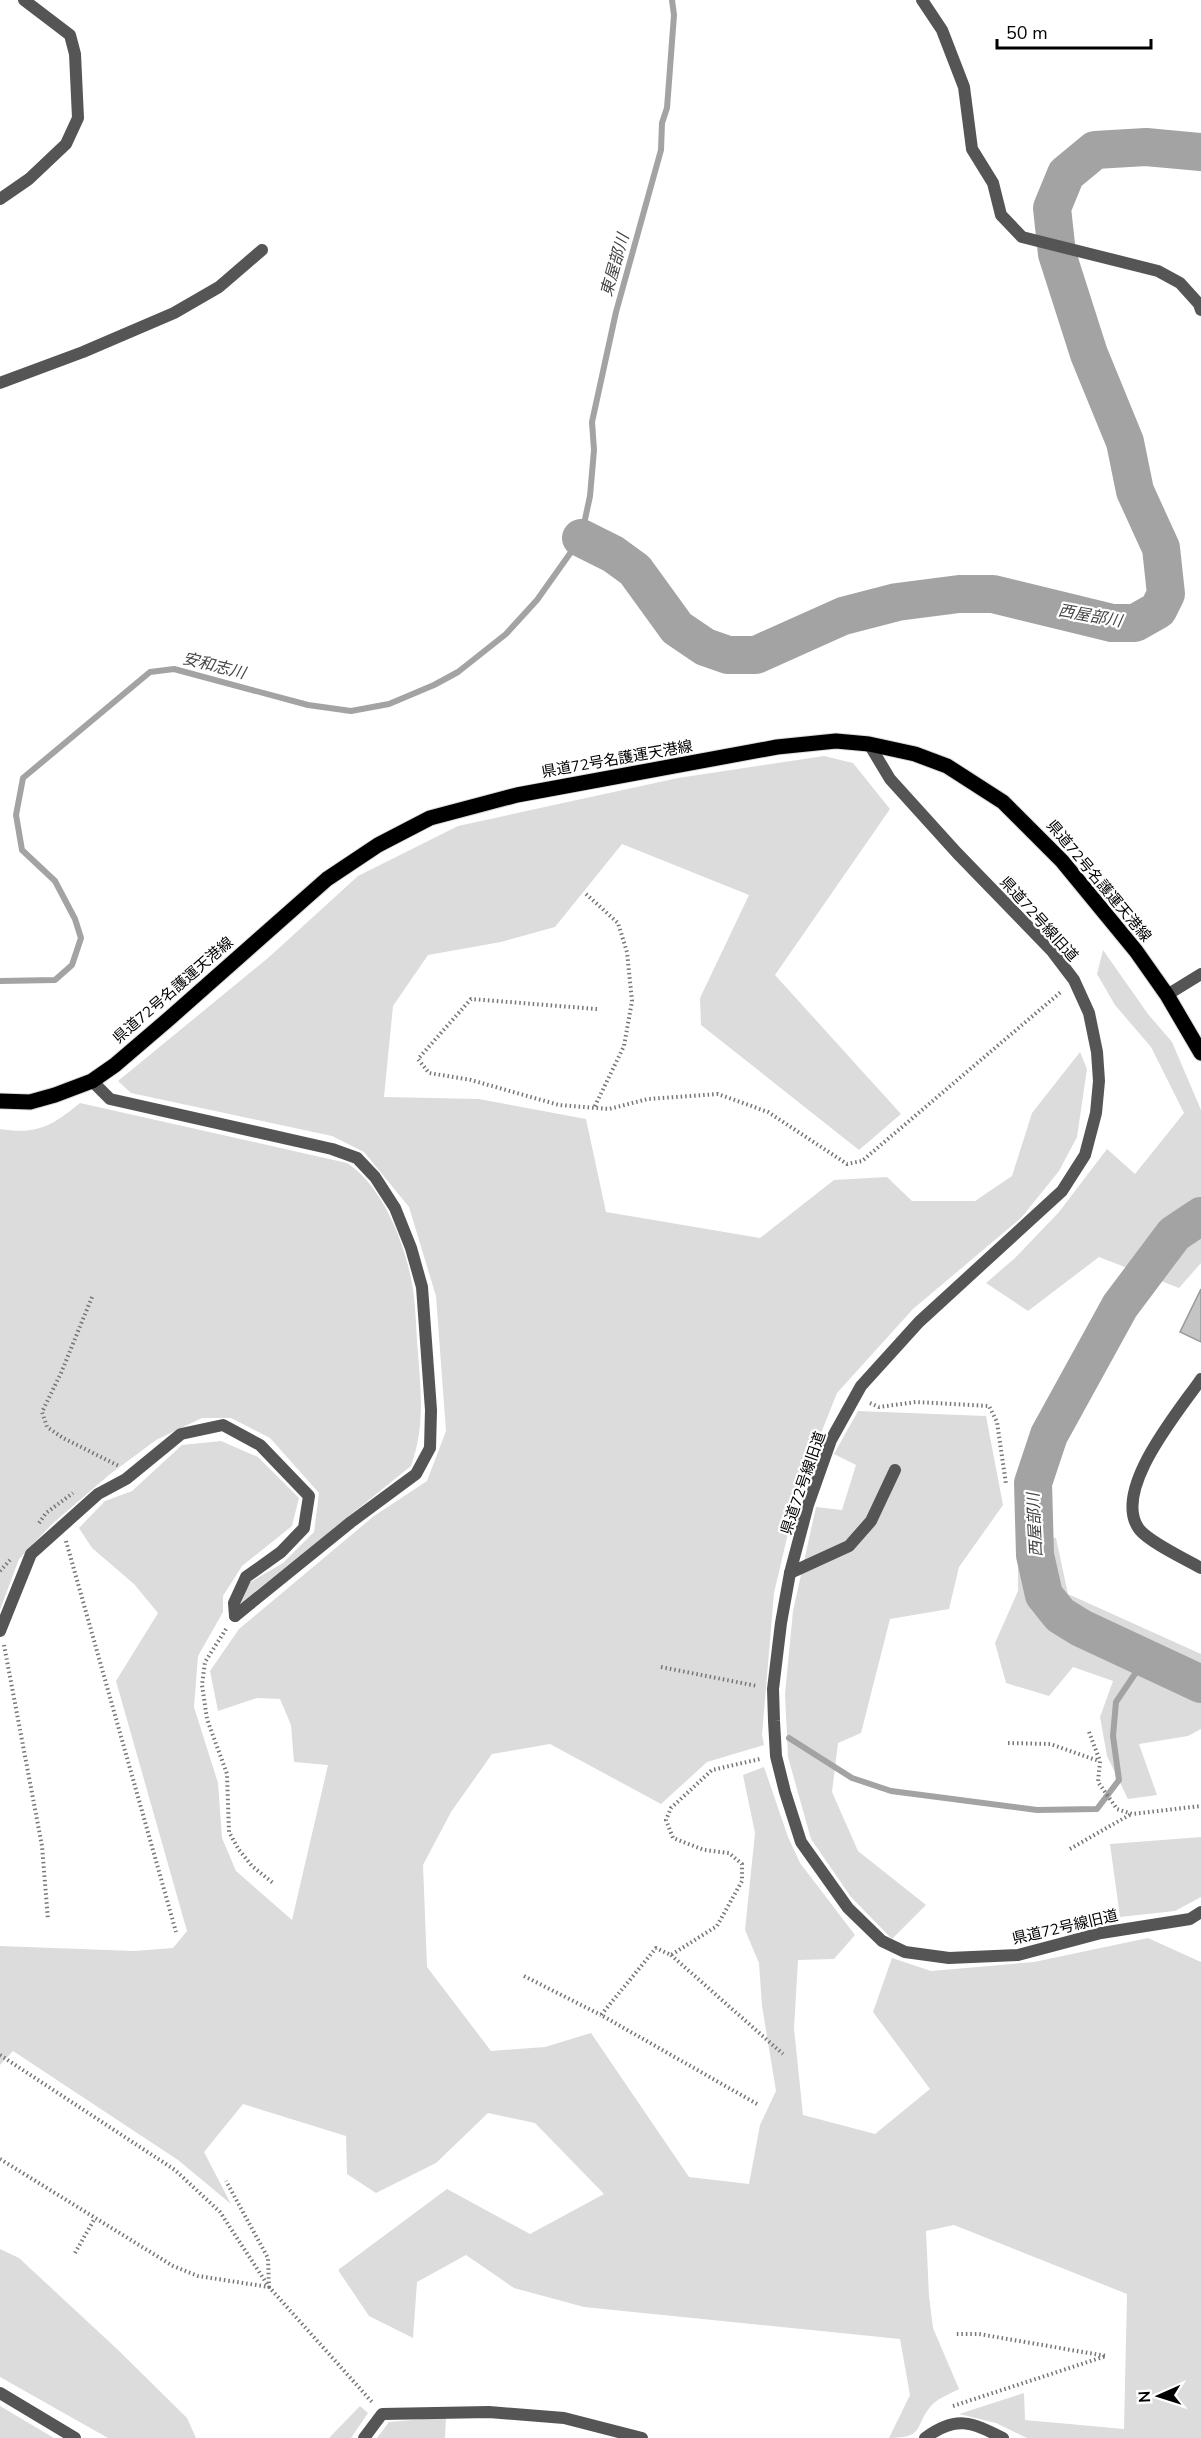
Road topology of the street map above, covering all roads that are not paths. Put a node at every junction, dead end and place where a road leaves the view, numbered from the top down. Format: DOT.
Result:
graph roads {
  1 [pos="24,0"];
  2 [pos="922,0"];
  3 [pos="0,199"];
  4 [pos="262,250"];
  5 [pos="1201,310"];
  6 [pos="0,383"];
  7 [pos="869,744"];
  8 [pos="1201,974"];
  9 [pos="1167,995"];
  10 [pos="1201,1053"];
  11 [pos="92,1081"];
  12 [pos="0,1101"];
  13 [pos="1201,1379"];
  14 [pos="895,1470"];
  15 [pos="1201,1568"];
  16 [pos="790,1573"];
  17 [pos="0,1630"];
  18 [pos="1201,1911"];
  19 [pos="0,2393"];
  20 [pos="75,2438"];
  21 [pos="364,2438"];
  22 [pos="642,2438"];
  23 [pos="925,2438"];
  24 [pos="1003,2438"];
  1 -- 3 [label="street"];
  2 -- 5 [label="street"];
  4 -- 6 [label="street"];
  7 -- 9 [label="main road, 県道72号名護運天港線"];
  7 -- 11 [label="main road, 県道72号名護運天港線"];
  7 -- 16 [label="street, 県道72号線旧道"];
  8 -- 9 [label="street"];
  9 -- 10 [label="main road, 県道72号名護運天港線"];
  11 -- 12 [label="main road, 県道72号名護運天港線"];
  11 -- 17 [label="street"];
  13 -- 15 [label="street"];
  14 -- 16 [label="street"];
  16 -- 18 [label="street, 県道72号線旧道"];
  19 -- 20 [label="street"];
  21 -- 22 [label="street"];
  23 -- 24 [label="street"];
}
